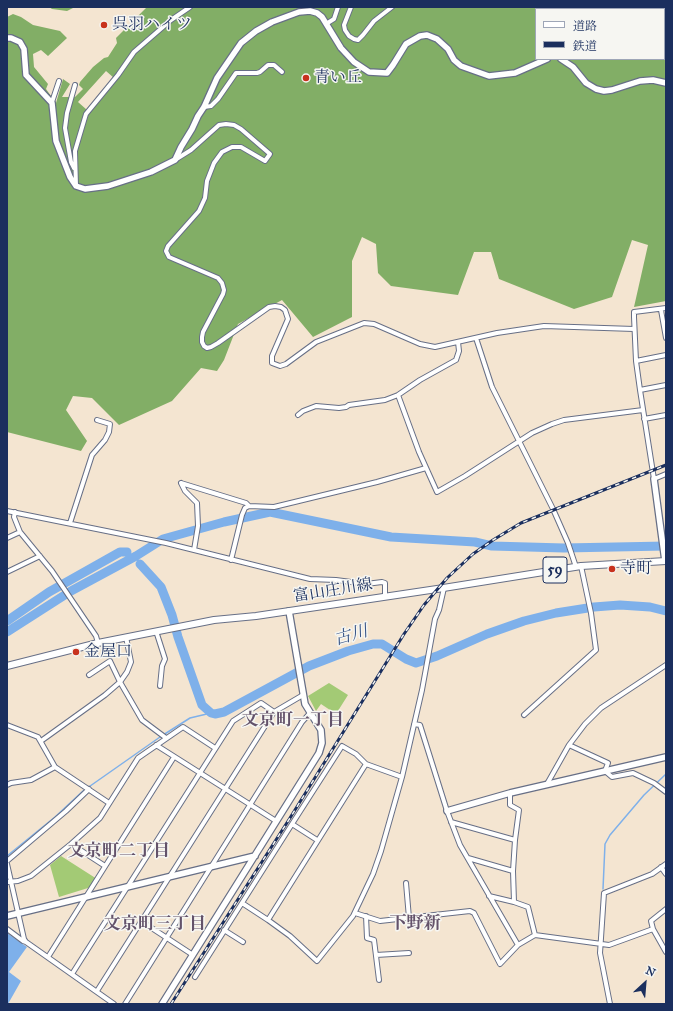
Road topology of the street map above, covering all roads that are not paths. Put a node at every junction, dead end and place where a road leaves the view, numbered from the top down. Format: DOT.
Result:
graph roads {
  1 [pos="190,7"];
  2 [pos="338,7"];
  3 [pos="351,7"];
  4 [pos="392,7"];
  5 [pos="326,24"];
  6 [pos="7,38"];
  7 [pos="545,60"];
  8 [pos="562,60"];
  9 [pos="282,72"];
  10 [pos="58,81"];
  11 [pos="666,83"];
  12 [pos="75,85"];
  13 [pos="52,102"];
  14 [pos="204,107"];
  15 [pos="175,160"];
  16 [pos="75,172"];
  17 [pos="76,186"];
  18 [pos="666,308"];
  19 [pos="661,310"];
  20 [pos="634,329"];
  21 [pos="476,338"];
  22 [pos="666,338"];
  23 [pos="458,342"];
  24 [pos="666,355"];
  25 [pos="636,361"];
  26 [pos="666,385"];
  27 [pos="640,390"];
  28 [pos="398,395"];
  29 [pos="643,410"];
  30 [pos="298,415"];
  31 [pos="666,415"];
  32 [pos="644,419"];
  33 [pos="97,420"];
  34 [pos="520,441"];
  35 [pos="426,468"];
  36 [pos="666,474"];
  37 [pos="654,479"];
  38 [pos="249,506"];
  39 [pos="7,511"];
  40 [pos="15,512"];
  41 [pos="70,523"];
  42 [pos="20,532"];
  43 [pos="7,538"];
  44 [pos="194,550"];
  45 [pos="40,556"];
  46 [pos="231,560"];
  47 [pos="666,561"];
  48 [pos="579,566"];
  49 [pos="7,572"];
  50 [pos="444,588"];
  51 [pos="385,596"];
  52 [pos="289,610"];
  53 [pos="156,631"];
  54 [pos="126,637"];
  55 [pos="98,643"];
  56 [pos="666,665"];
  57 [pos="7,666"];
  58 [pos="89,675"];
  59 [pos="120,682"];
  60 [pos="160,686"];
  61 [pos="304,695"];
  62 [pos="274,712"];
  63 [pos="310,714"];
  64 [pos="524,715"];
  65 [pos="414,724"];
  66 [pos="7,725"];
  67 [pos="166,738"];
  68 [pos="41,741"];
  69 [pos="156,745"];
  70 [pos="569,745"];
  71 [pos="215,748"];
  72 [pos="174,757"];
  73 [pos="666,757"];
  74 [pos="366,764"];
  75 [pos="55,767"];
  76 [pos="606,771"];
  77 [pos="199,773"];
  78 [pos="402,777"];
  79 [pos="547,784"];
  80 [pos="7,785"];
  81 [pos="89,789"];
  82 [pos="225,790"];
  83 [pos="666,792"];
  84 [pos="510,793"];
  85 [pos="109,803"];
  86 [pos="250,805"];
  87 [pos="447,811"];
  88 [pos="276,821"];
  89 [pos="451,822"];
  90 [pos="292,824"];
  91 [pos="317,840"];
  92 [pos="515,840"];
  93 [pos="71,844"];
  94 [pos="254,856"];
  95 [pos="468,858"];
  96 [pos="7,862"];
  97 [pos="666,864"];
  98 [pos="105,866"];
  99 [pos="212,866"];
  100 [pos="661,867"];
  101 [pos="513,871"];
  102 [pos="666,874"];
  103 [pos="170,876"];
  104 [pos="9,881"];
  105 [pos="406,883"];
  106 [pos="128,886"];
  107 [pos="489,896"];
  108 [pos="86,897"];
  109 [pos="514,902"];
  110 [pos="242,903"];
  111 [pos="666,909"];
  112 [pos="19,913"];
  113 [pos="355,913"];
  114 [pos="7,916"];
  115 [pos="366,916"];
  116 [pos="409,918"];
  117 [pos="268,920"];
  118 [pos="141,921"];
  119 [pos="7,929"];
  120 [pos="653,929"];
  121 [pos="224,930"];
  122 [pos="535,935"];
  123 [pos="167,938"];
  124 [pos="26,942"];
  125 [pos="243,942"];
  126 [pos="518,945"];
  127 [pos="601,945"];
  128 [pos="666,952"];
  129 [pos="409,953"];
  130 [pos="193,954"];
  131 [pos="376,955"];
  132 [pos="48,957"];
  133 [pos="72,974"];
  134 [pos="195,977"];
  135 [pos="379,980"];
  136 [pos="97,991"];
  137 [pos="114,1004"];
  138 [pos="125,1004"];
  139 [pos="162,1004"];
  140 [pos="610,1004"];
  1 -- 16 [label="street"];
  2 -- 5 [label="street"];
  3 -- 4 [label="street"];
  5 -- 7 [label="street"];
  5 -- 14 [label="street"];
  6 -- 13 [label="street"];
  8 -- 11 [label="street"];
  9 -- 14 [label="street"];
  10 -- 13 [label="street"];
  12 -- 16 [label="street"];
  13 -- 17 [label="street"];
  14 -- 15 [label="street"];
  15 -- 17 [label="street"];
  15 -- 23 [label="street"];
  16 -- 17 [label="street"];
  18 -- 19 [label="street"];
  19 -- 20 [label="street"];
  19 -- 22 [label="street"];
  20 -- 21 [label="street"];
  20 -- 25 [label="street"];
  21 -- 23 [label="street"];
  21 -- 34 [label="street"];
  23 -- 28 [label="street"];
  24 -- 25 [label="street"];
  25 -- 27 [label="street"];
  26 -- 27 [label="street"];
  27 -- 29 [label="street"];
  28 -- 30 [label="street"];
  28 -- 35 [label="street"];
  29 -- 32 [label="street"];
  29 -- 34 [label="street"];
  31 -- 32 [label="street"];
  32 -- 37 [label="street"];
  33 -- 41 [label="street"];
  34 -- 35 [label="street"];
  34 -- 48 [label="street"];
  35 -- 38 [label="street"];
  36 -- 37 [label="street"];
  37 -- 47 [label="street"];
  38 -- 44 [label="street"];
  38 -- 46 [label="street"];
  39 -- 40 [label="street"];
  40 -- 41 [label="street"];
  40 -- 42 [label="street"];
  41 -- 44 [label="street"];
  42 -- 43 [label="street"];
  42 -- 45 [label="street"];
  44 -- 46 [label="street"];
  45 -- 49 [label="street"];
  45 -- 55 [label="street"];
  46 -- 51 [label="street"];
  47 -- 48 [label="main road, 富山庄川線 / 59"];
  48 -- 50 [label="main road, 富山庄川線 / 59"];
  48 -- 64 [label="street"];
  50 -- 51 [label="main road, 富山庄川線 / 59"];
  50 -- 65 [label="street"];
  51 -- 52 [label="main road, 富山庄川線 / 59"];
  52 -- 53 [label="main road, 富山庄川線 / 59"];
  52 -- 61 [label="street"];
  53 -- 54 [label="main road, 富山庄川線 / 59"];
  53 -- 60 [label="street"];
  54 -- 55 [label="main road, 富山庄川線 / 59"];
  54 -- 59 [label="street"];
  55 -- 57 [label="main road, 富山庄川線 / 59"];
  56 -- 70 [label="street"];
  58 -- 59 [label="street"];
  59 -- 67 [label="street"];
  59 -- 68 [label="street"];
  61 -- 62 [label="street"];
  61 -- 63 [label="street"];
  62 -- 71 [label="street"];
  62 -- 82 [label="street"];
  63 -- 86 [label="street"];
  63 -- 88 [label="street"];
  65 -- 78 [label="street"];
  65 -- 87 [label="street"];
  66 -- 68 [label="street"];
  67 -- 69 [label="street"];
  67 -- 71 [label="street"];
  68 -- 75 [label="street"];
  69 -- 72 [label="street"];
  69 -- 85 [label="street"];
  70 -- 76 [label="street"];
  70 -- 79 [label="street"];
  71 -- 77 [label="street"];
  72 -- 77 [label="street"];
  72 -- 98 [label="street"];
  73 -- 76 [label="street"];
  74 -- 78 [label="street"];
  74 -- 90 [label="street"];
  74 -- 91 [label="street"];
  75 -- 80 [label="street"];
  75 -- 81 [label="street"];
  76 -- 79 [label="street"];
  76 -- 83 [label="street"];
  77 -- 82 [label="street"];
  77 -- 106 [label="street"];
  78 -- 113 [label="street"];
  79 -- 84 [label="street"];
  81 -- 85 [label="street"];
  81 -- 96 [label="street"];
  82 -- 86 [label="street"];
  82 -- 103 [label="street"];
  84 -- 87 [label="street"];
  84 -- 92 [label="street"];
  85 -- 93 [label="street"];
  86 -- 88 [label="street"];
  86 -- 99 [label="street"];
  87 -- 89 [label="street"];
  88 -- 94 [label="street"];
  89 -- 92 [label="street"];
  89 -- 95 [label="street"];
  90 -- 91 [label="street"];
  90 -- 110 [label="street"];
  91 -- 117 [label="street"];
  92 -- 101 [label="street"];
  93 -- 98 [label="street"];
  93 -- 104 [label="street"];
  94 -- 99 [label="street"];
  94 -- 130 [label="street"];
  95 -- 101 [label="street"];
  95 -- 107 [label="street"];
  96 -- 104 [label="street"];
  97 -- 100 [label="street"];
  98 -- 108 [label="street"];
  99 -- 103 [label="street"];
  99 -- 123 [label="street"];
  100 -- 102 [label="street"];
  100 -- 127 [label="street"];
  101 -- 109 [label="street"];
  103 -- 106 [label="street"];
  103 -- 118 [label="street"];
  104 -- 112 [label="street"];
  105 -- 116 [label="street"];
  106 -- 108 [label="street"];
  106 -- 133 [label="street"];
  107 -- 109 [label="street"];
  107 -- 126 [label="street"];
  108 -- 112 [label="street"];
  108 -- 132 [label="street"];
  109 -- 122 [label="street"];
  110 -- 117 [label="street"];
  110 -- 121 [label="street"];
  111 -- 120 [label="street"];
  112 -- 114 [label="street"];
  112 -- 124 [label="street"];
  113 -- 115 [label="street"];
  113 -- 117 [label="street"];
  115 -- 116 [label="street"];
  115 -- 131 [label="street"];
  116 -- 126 [label="street"];
  118 -- 123 [label="street"];
  118 -- 136 [label="street"];
  119 -- 124 [label="street"];
  120 -- 127 [label="street"];
  120 -- 128 [label="street"];
  121 -- 125 [label="street"];
  121 -- 134 [label="street"];
  122 -- 126 [label="street"];
  122 -- 127 [label="street"];
  123 -- 130 [label="street"];
  123 -- 138 [label="street"];
  124 -- 132 [label="street"];
  127 -- 140 [label="street"];
  129 -- 131 [label="street"];
  130 -- 139 [label="street"];
  131 -- 135 [label="street"];
  132 -- 133 [label="street"];
  133 -- 136 [label="street"];
  136 -- 137 [label="street"];
}
